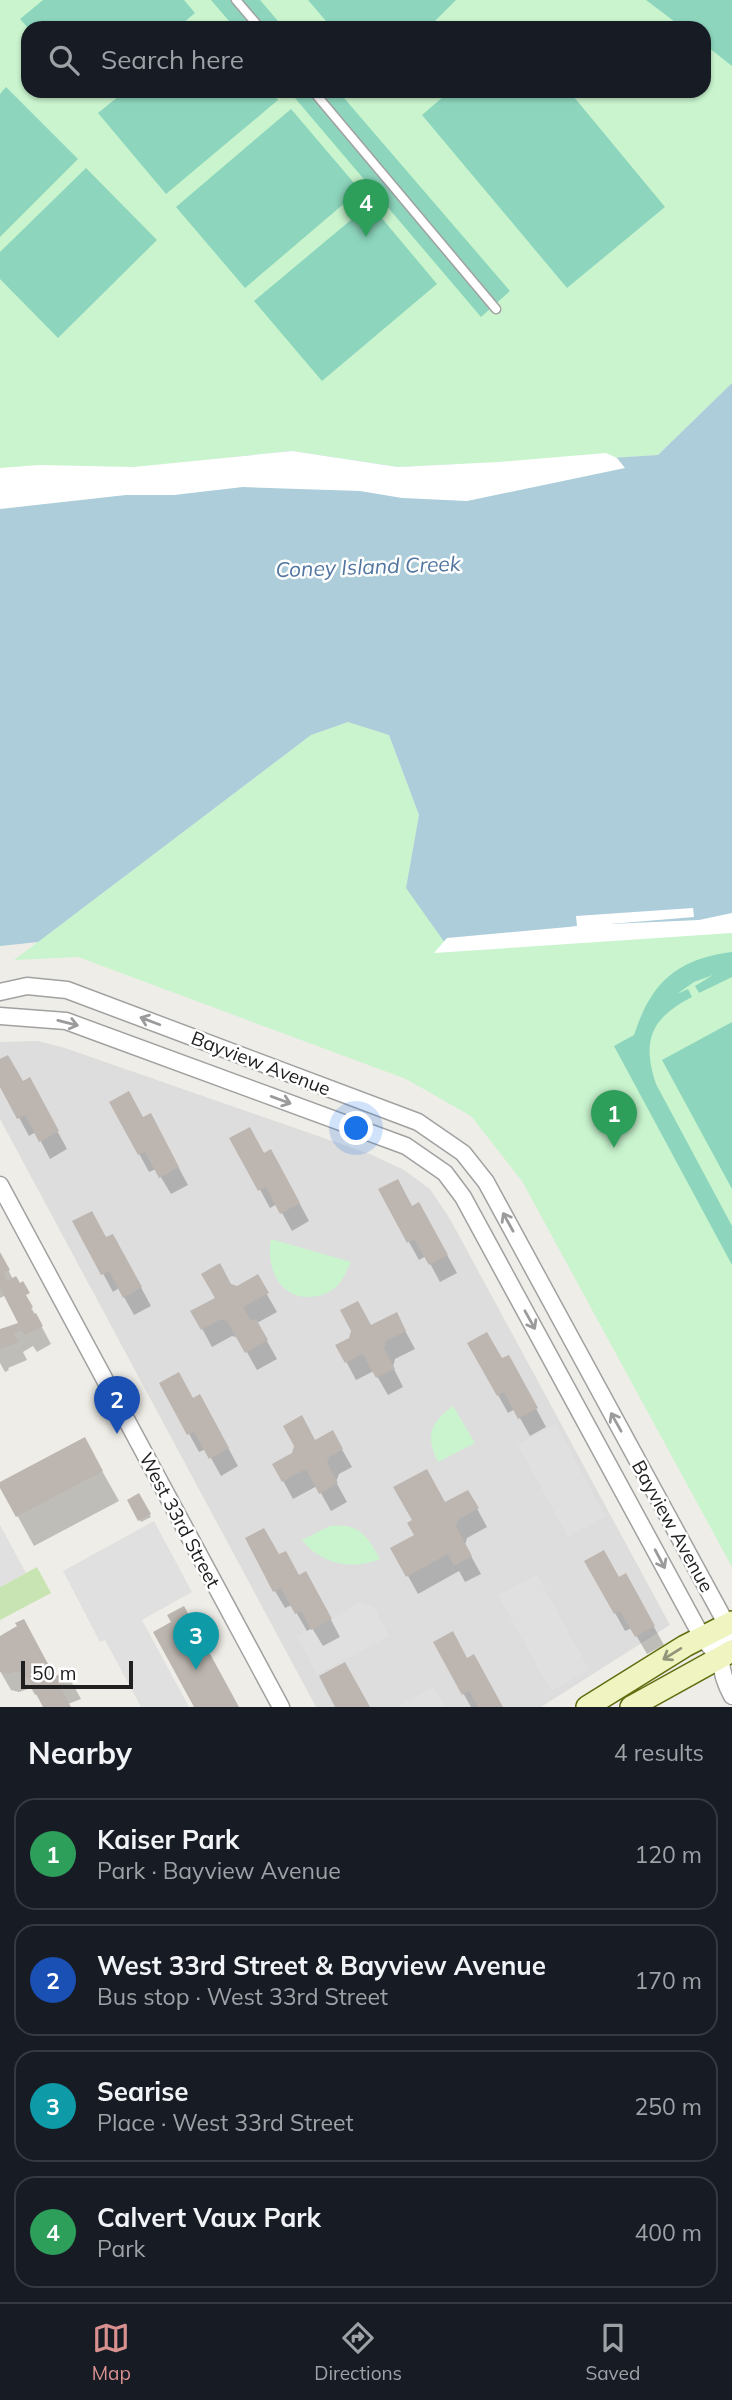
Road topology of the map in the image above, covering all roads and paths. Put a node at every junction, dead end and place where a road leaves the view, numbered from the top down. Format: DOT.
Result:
graph roads {
  1 [pos="236,0"];
  2 [pos="254,21"];
  3 [pos="319,98"];
  4 [pos="496,309"];
  5 [pos="0,992"];
  6 [pos="0,1016"];
  7 [pos="0,1185"];
  8 [pos="729,1623"];
  9 [pos="702,1637"];
  10 [pos="726,1654"];
  11 [pos="732,1696"];
  12 [pos="281,1707"];
  13 [pos="587,1707"];
  14 [pos="631,1707"];
  1 -- 2 [label="lane"];
  3 -- 4 [label="lane"];
  8 -- 5 [label="street, Bayview Avenue, one-way"];
  6 -- 9 [label="street, Bayview Avenue, one-way"];
  7 -- 12 [label="street, West 33rd Street"];
  8 -- 9 [label="main road"];
  8 -- 10 [label="street"];
  9 -- 10 [label="street, Bayview Avenue"];
  9 -- 13 [label="main road, one-way"];
  10 -- 11 [label="street"];
  10 -- 14 [label="main road"];
}
